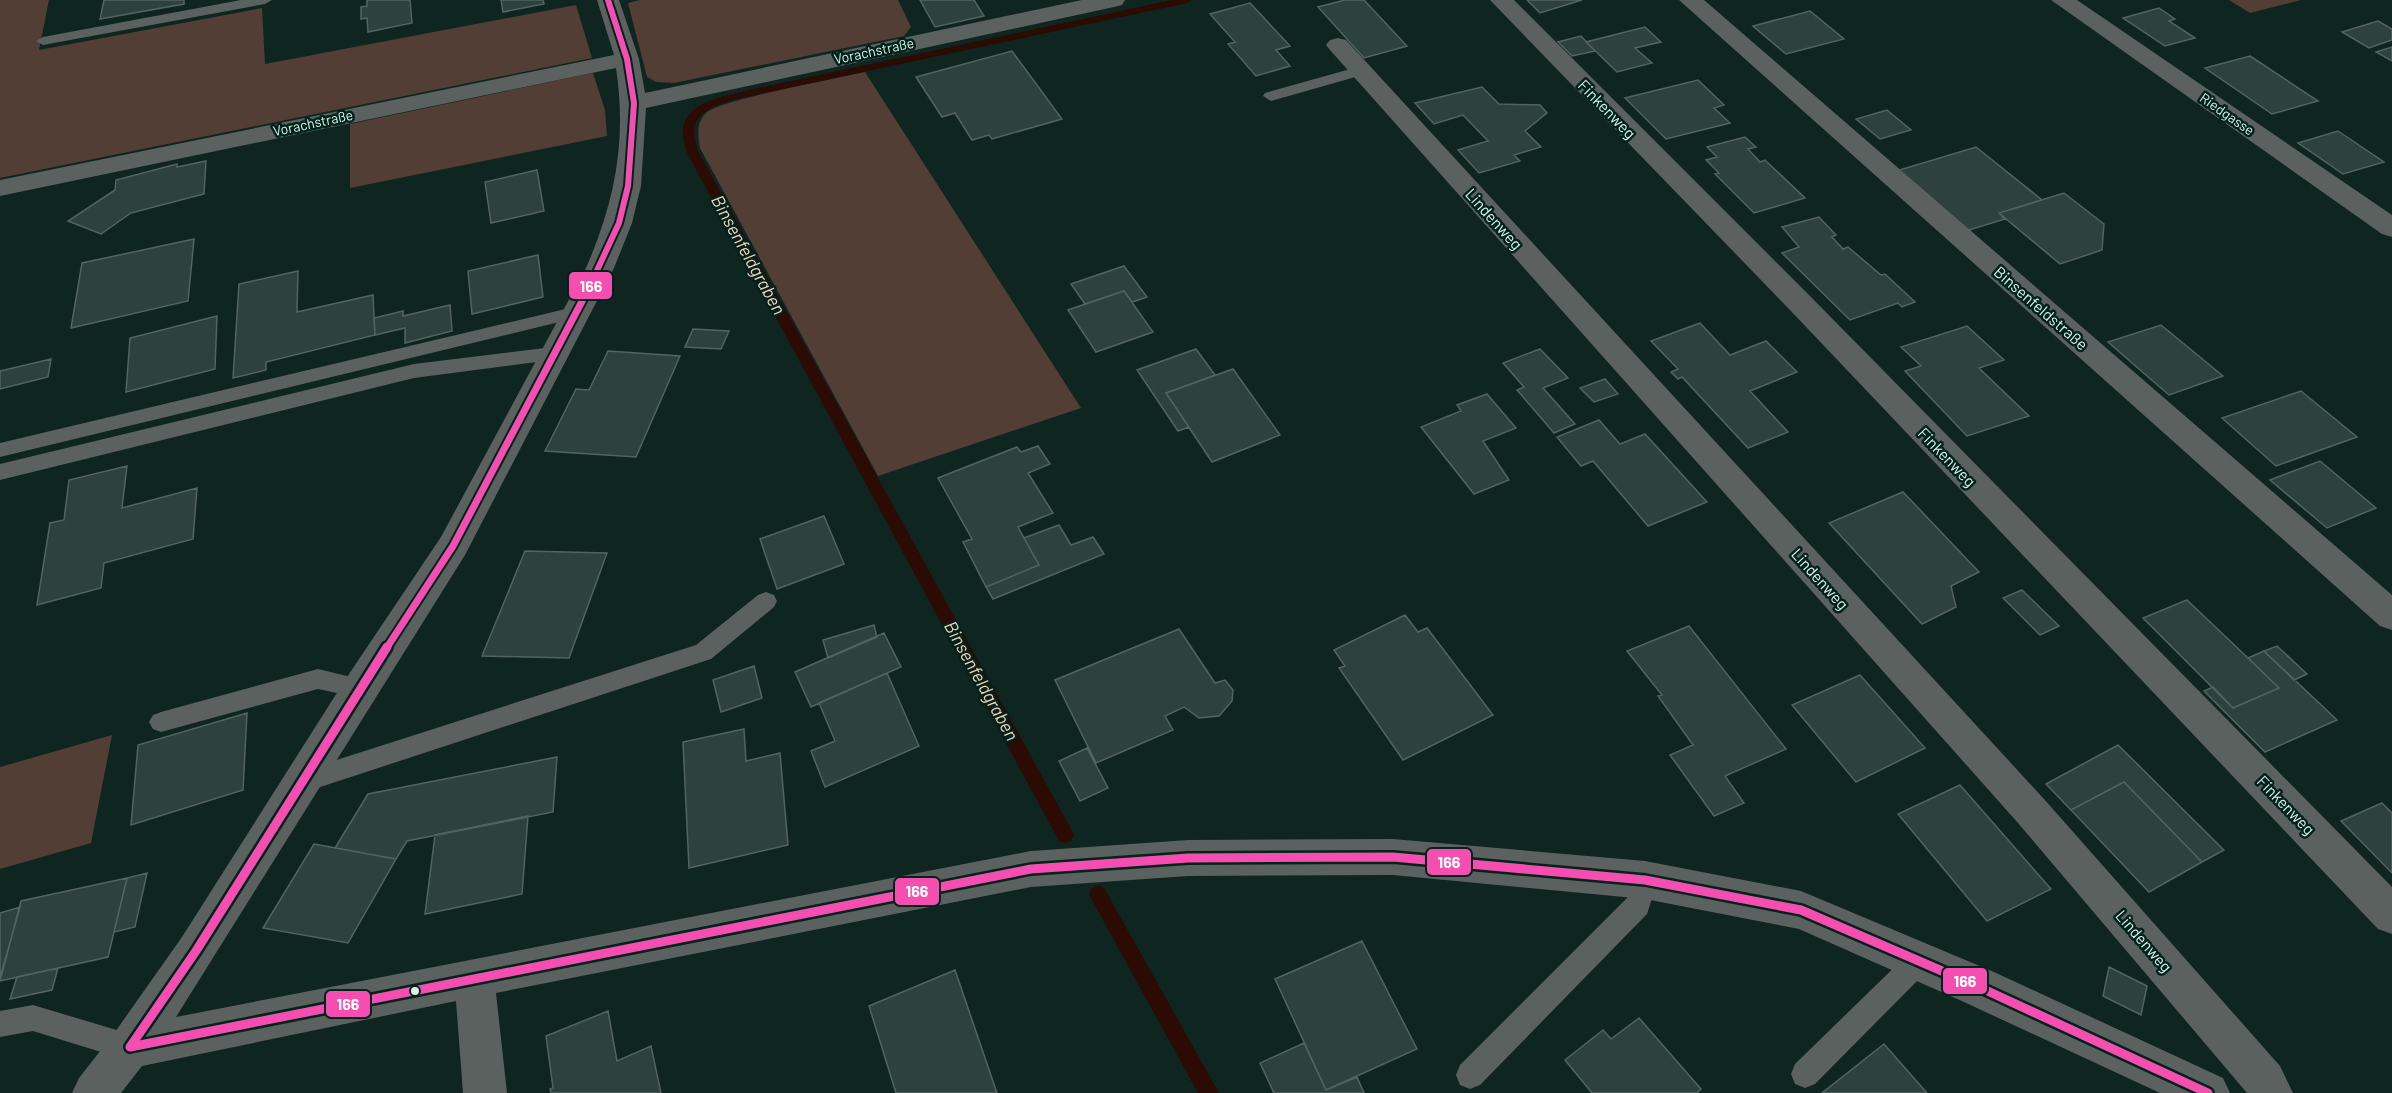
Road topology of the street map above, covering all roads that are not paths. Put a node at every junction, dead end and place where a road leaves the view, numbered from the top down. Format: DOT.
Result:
graph roads {
  1 [pos="265,0"];
  2 [pos="608,0"];
  3 [pos="1114,0"];
  4 [pos="1501,0"];
  5 [pos="1690,0"];
  6 [pos="2062,0"];
  7 [pos="43,41"];
  8 [pos="1338,45"];
  9 [pos="627,59"];
  10 [pos="1361,71"];
  11 [pos="1271,96"];
  12 [pos="634,103"];
  13 [pos="0,188"];
  14 [pos="2392,228"];
  15 [pos="574,314"];
  16 [pos="553,354"];
  17 [pos="0,450"];
  18 [pos="0,472"];
  19 [pos="766,601"];
  20 [pos="2392,616"];
  21 [pos="360,688"];
  22 [pos="161,722"];
  23 [pos="302,782"];
  24 [pos="1645,880"];
  25 [pos="2392,915"];
  26 [pos="1919,961"];
  27 [pos="474,977"];
  28 [pos="0,1024"];
  29 [pos="130,1047"];
  30 [pos="1805,1074"];
  31 [pos="1470,1075"];
  32 [pos="94,1093"];
  33 [pos="485,1093"];
  34 [pos="2208,1093"];
  35 [pos="2271,1093"];
  1 -- 7 [label="lane"];
  2 -- 9 [label="street"];
  3 -- 12 [label="street, Vorachstraße"];
  4 -- 25 [label="street, Finkenweg"];
  5 -- 20 [label="street, Binsenfeldstraße"];
  6 -- 14 [label="street, Riedgasse"];
  8 -- 10 [label="street, Lindenweg"];
  9 -- 12 [label="street"];
  9 -- 13 [label="street, Vorachstraße"];
  10 -- 11 [label="lane"];
  10 -- 35 [label="street, Lindenweg"];
  12 -- 15 [label="street"];
  15 -- 16 [label="street"];
  15 -- 17 [label="lane"];
  16 -- 18 [label="lane"];
  16 -- 21 [label="street"];
  19 -- 23 [label="lane"];
  21 -- 22 [label="lane"];
  21 -- 23 [label="street"];
  23 -- 29 [label="street"];
  24 -- 26 [label="street"];
  24 -- 27 [label="street"];
  24 -- 31 [label="lane"];
  26 -- 30 [label="lane"];
  26 -- 34 [label="street"];
  27 -- 29 [label="street"];
  27 -- 33 [label="street"];
  28 -- 29 [label="lane"];
  29 -- 32 [label="street"];
}
